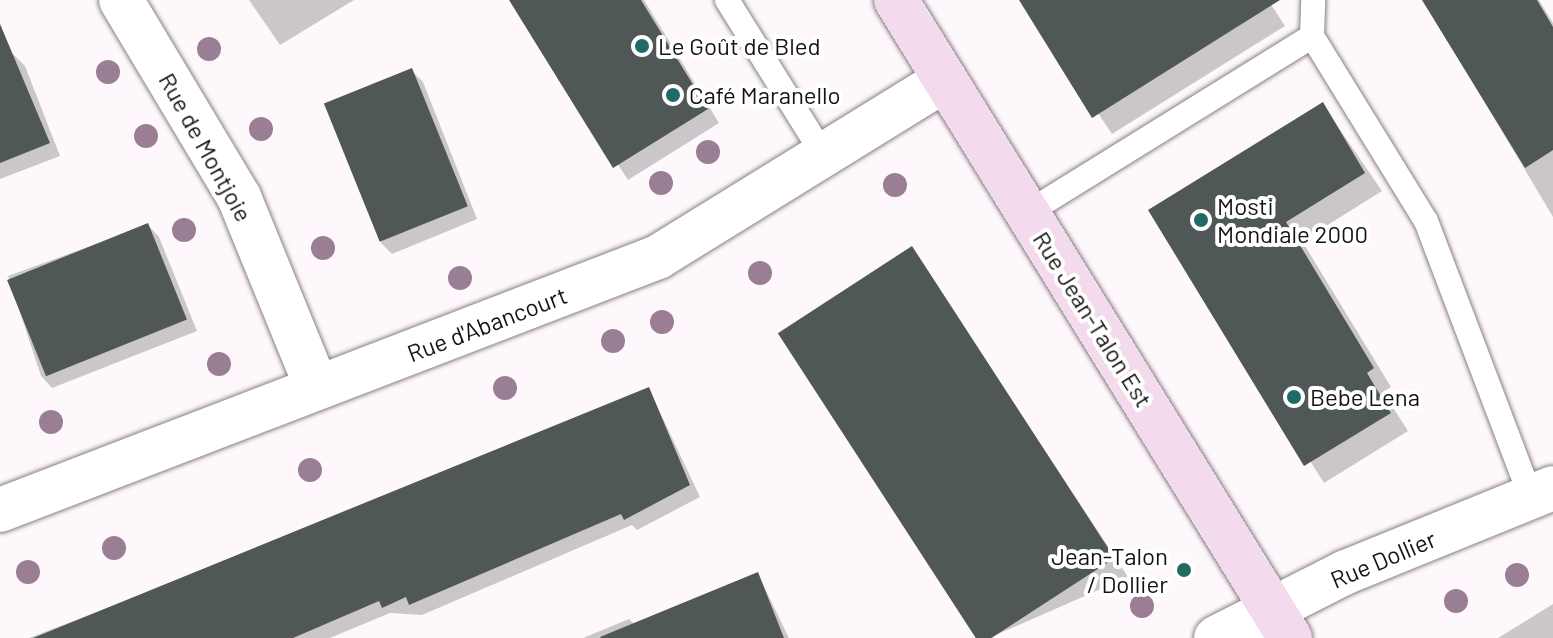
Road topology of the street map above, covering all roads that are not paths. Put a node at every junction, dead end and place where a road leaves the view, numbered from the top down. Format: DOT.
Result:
graph roads {
  1 [pos="121,0"];
  2 [pos="727,0"];
  3 [pos="896,0"];
  4 [pos="1313,0"];
  5 [pos="1312,36"];
  6 [pos="945,80"];
  7 [pos="824,156"];
  8 [pos="1027,213"];
  9 [pos="317,388"];
  10 [pos="1542,493"];
  11 [pos="0,510"];
  12 [pos="1282,624"];
  13 [pos="1216,638"];
  1 -- 9 [label="street, Rue de Montjoie"];
  2 -- 7 [label="lane"];
  3 -- 6 [label="main road, Rue Jean-Talon Est"];
  4 -- 5 [label="lane"];
  5 -- 8 [label="lane"];
  5 -- 10 [label="lane"];
  6 -- 7 [label="street, Rue d'Abancourt"];
  6 -- 8 [label="main road, Rue Jean-Talon Est"];
  7 -- 9 [label="street, Rue d'Abancourt"];
  8 -- 12 [label="main road, Rue Jean-Talon Est"];
  9 -- 11 [label="street, Rue d'Abancourt"];
  10 -- 12 [label="street, Rue Dollier"];
  12 -- 13 [label="street, Rue Dollier"];
}
